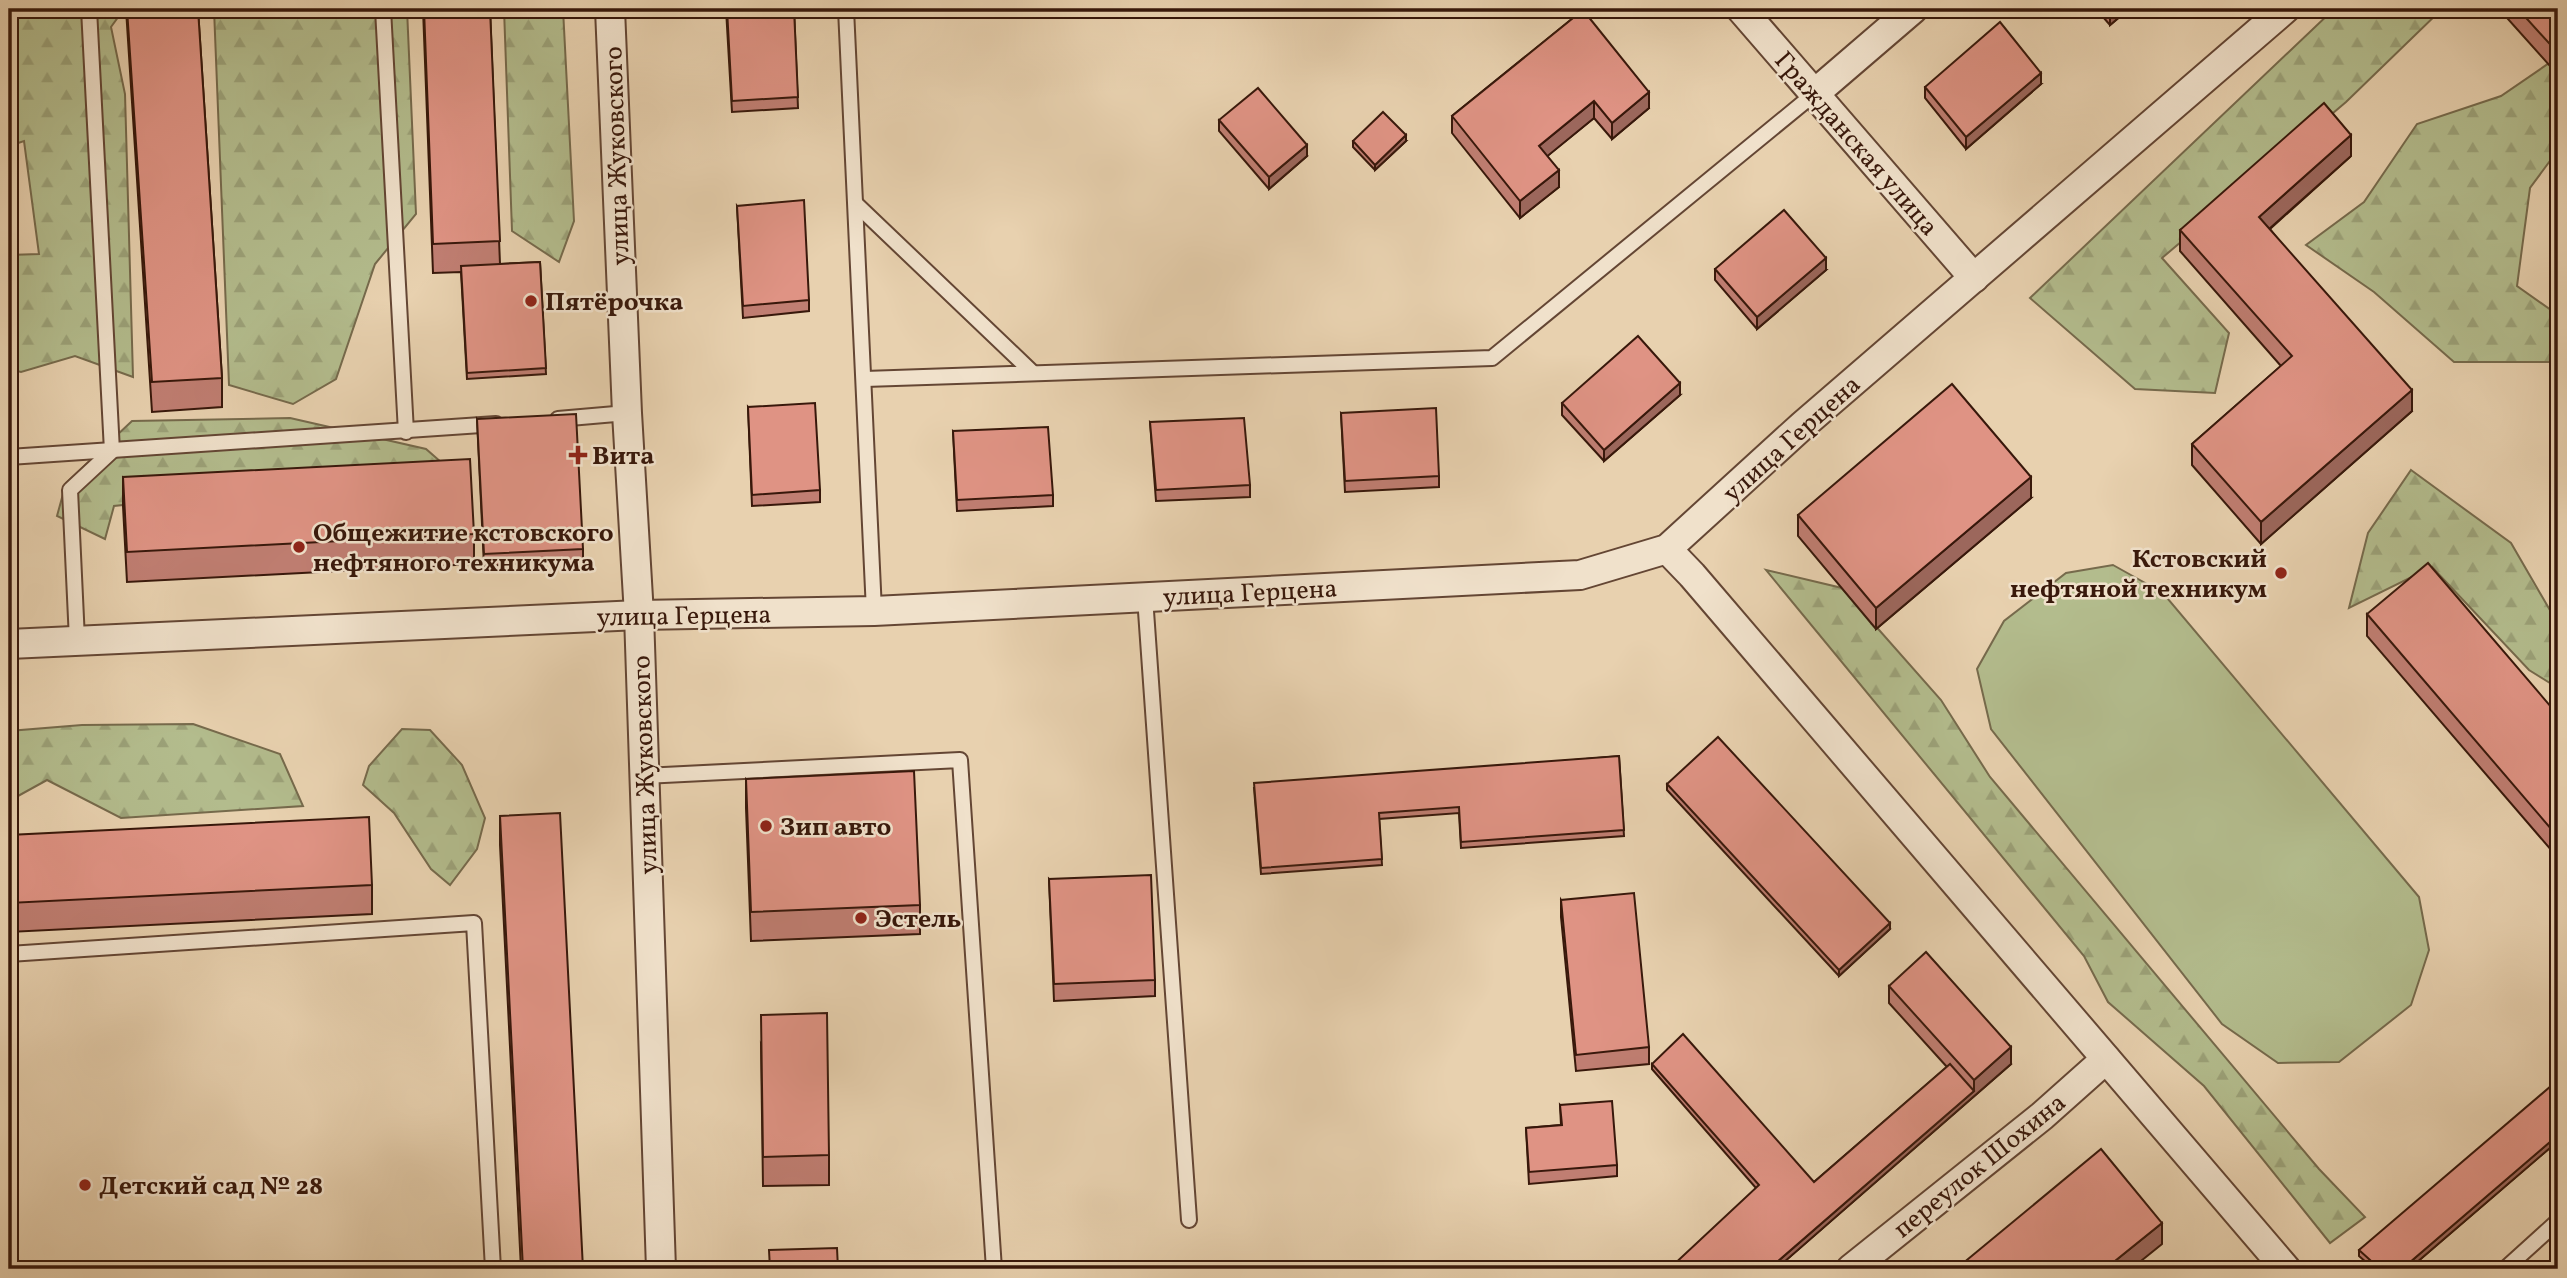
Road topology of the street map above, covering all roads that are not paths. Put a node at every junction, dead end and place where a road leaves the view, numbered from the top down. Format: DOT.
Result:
graph roads {
  1 [pos="89,9"];
  2 [pos="383,9"];
  3 [pos="610,9"];
  4 [pos="846,9"];
  5 [pos="1741,9"];
  6 [pos="1913,9"];
  7 [pos="2286,9"];
  8 [pos="1814,94"];
  9 [pos="856,204"];
  10 [pos="1974,278"];
  11 [pos="1033,373"];
  12 [pos="864,379"];
  13 [pos="627,413"];
  14 [pos="542,420"];
  15 [pos="515,422"];
  16 [pos="406,432"];
  17 [pos="112,451"];
  18 [pos="9,457"];
  19 [pos="1667,550"];
  20 [pos="1145,597"];
  21 [pos="874,611"];
  22 [pos="639,615"];
  23 [pos="77,640"];
  24 [pos="9,644"];
  25 [pos="644,776"];
  26 [pos="9,954"];
  27 [pos="2106,1059"];
  28 [pos="1189,1220"];
  29 [pos="2558,1221"];
  30 [pos="493,1269"];
  31 [pos="661,1269"];
  32 [pos="994,1269"];
  33 [pos="1851,1269"];
  34 [pos="2286,1269"];
  35 [pos="2505,1269"];
  1 -- 17 [label="lane"];
  2 -- 16 [label="lane"];
  3 -- 13 [label="street, улица Жуковского"];
  4 -- 9 [label="lane"];
  5 -- 8 [label="street, Гражданская улица"];
  6 -- 8 [label="street"];
  7 -- 10 [label="street, улица Герцена"];
  8 -- 10 [label="street, Гражданская улица"];
  8 -- 11 [label="lane"];
  9 -- 11 [label="lane"];
  9 -- 12 [label="lane"];
  10 -- 19 [label="street, улица Герцена"];
  11 -- 12 [label="lane"];
  12 -- 21 [label="lane"];
  13 -- 14 [label="lane"];
  13 -- 22 [label="street, улица Жуковского"];
  15 -- 16 [label="lane"];
  16 -- 17 [label="lane"];
  17 -- 18 [label="lane"];
  17 -- 23 [label="lane"];
  19 -- 20 [label="street, улица Герцена"];
  19 -- 27 [label="street"];
  20 -- 21 [label="street, улица Герцена"];
  20 -- 28 [label="lane"];
  21 -- 22 [label="street, улица Герцена"];
  22 -- 23 [label="street, улица Герцена"];
  22 -- 25 [label="street, улица Жуковского"];
  23 -- 24 [label="street, улица Герцена"];
  25 -- 31 [label="street, улица Жуковского"];
  25 -- 32 [label="lane"];
  26 -- 30 [label="lane"];
  27 -- 33 [label="street, переулок Шохина"];
  27 -- 34 [label="street"];
  29 -- 35 [label="lane"];
}
